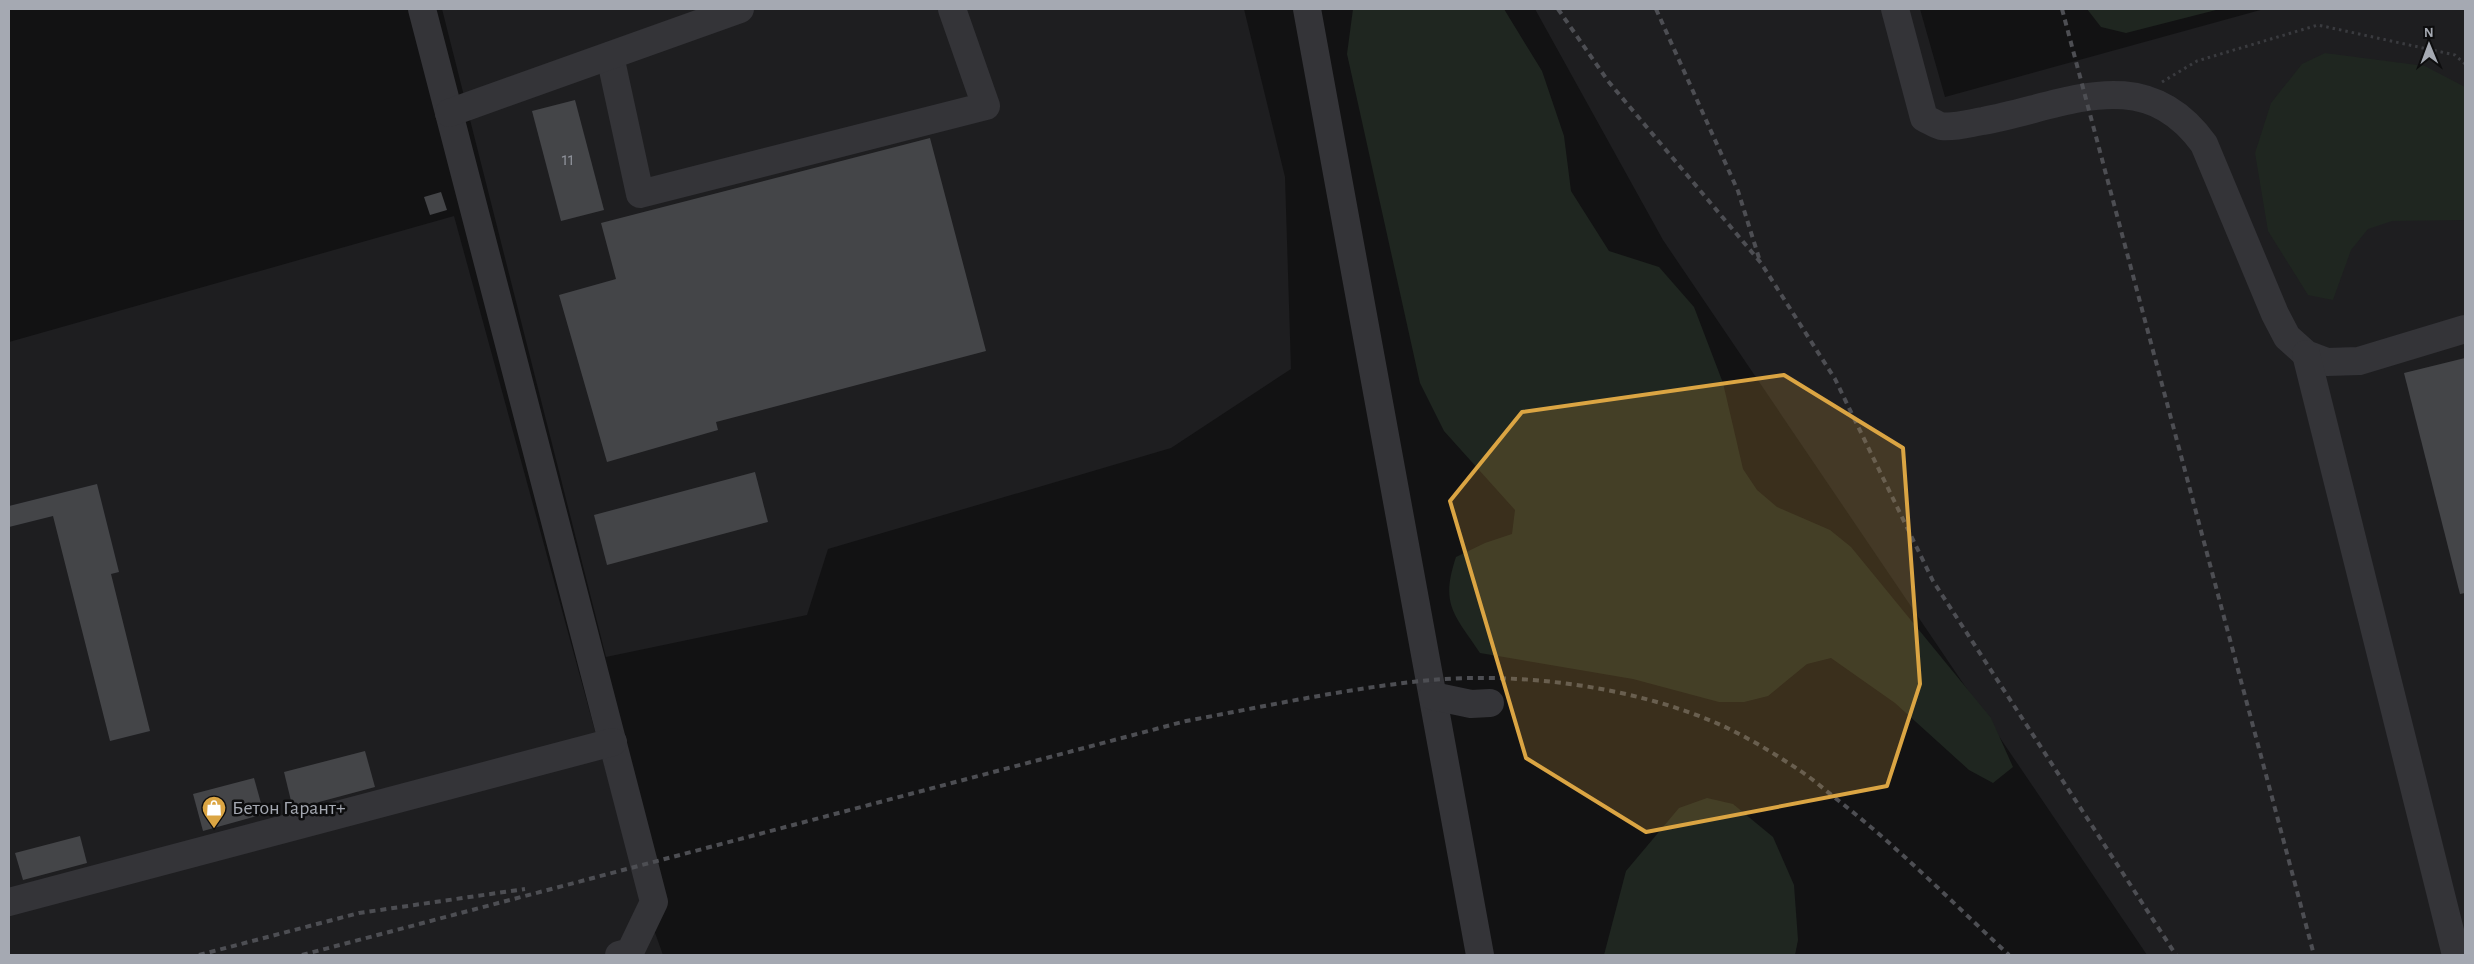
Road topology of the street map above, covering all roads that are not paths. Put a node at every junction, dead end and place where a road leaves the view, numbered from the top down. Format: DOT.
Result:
graph roads {
  1 [pos="422,9"];
  2 [pos="740,9"];
  3 [pos="952,9"];
  4 [pos="1307,9"];
  5 [pos="1895,9"];
  6 [pos="610,56"];
  7 [pos="450,113"];
  8 [pos="2465,329"];
  9 [pos="2306,354"];
  10 [pos="1433,696"];
  11 [pos="1490,703"];
  12 [pos="613,742"];
  13 [pos="9,902"];
  14 [pos="619,955"];
  15 [pos="1480,955"];
  16 [pos="2456,955"];
  1 -- 7 [label="street"];
  2 -- 6 [label="street"];
  3 -- 6 [label="street"];
  4 -- 10 [label="street"];
  5 -- 9 [label="street"];
  6 -- 7 [label="street"];
  7 -- 12 [label="street"];
  8 -- 9 [label="street"];
  9 -- 16 [label="street"];
  10 -- 11 [label="street"];
  10 -- 15 [label="street"];
  12 -- 13 [label="street"];
  12 -- 14 [label="street"];
}
